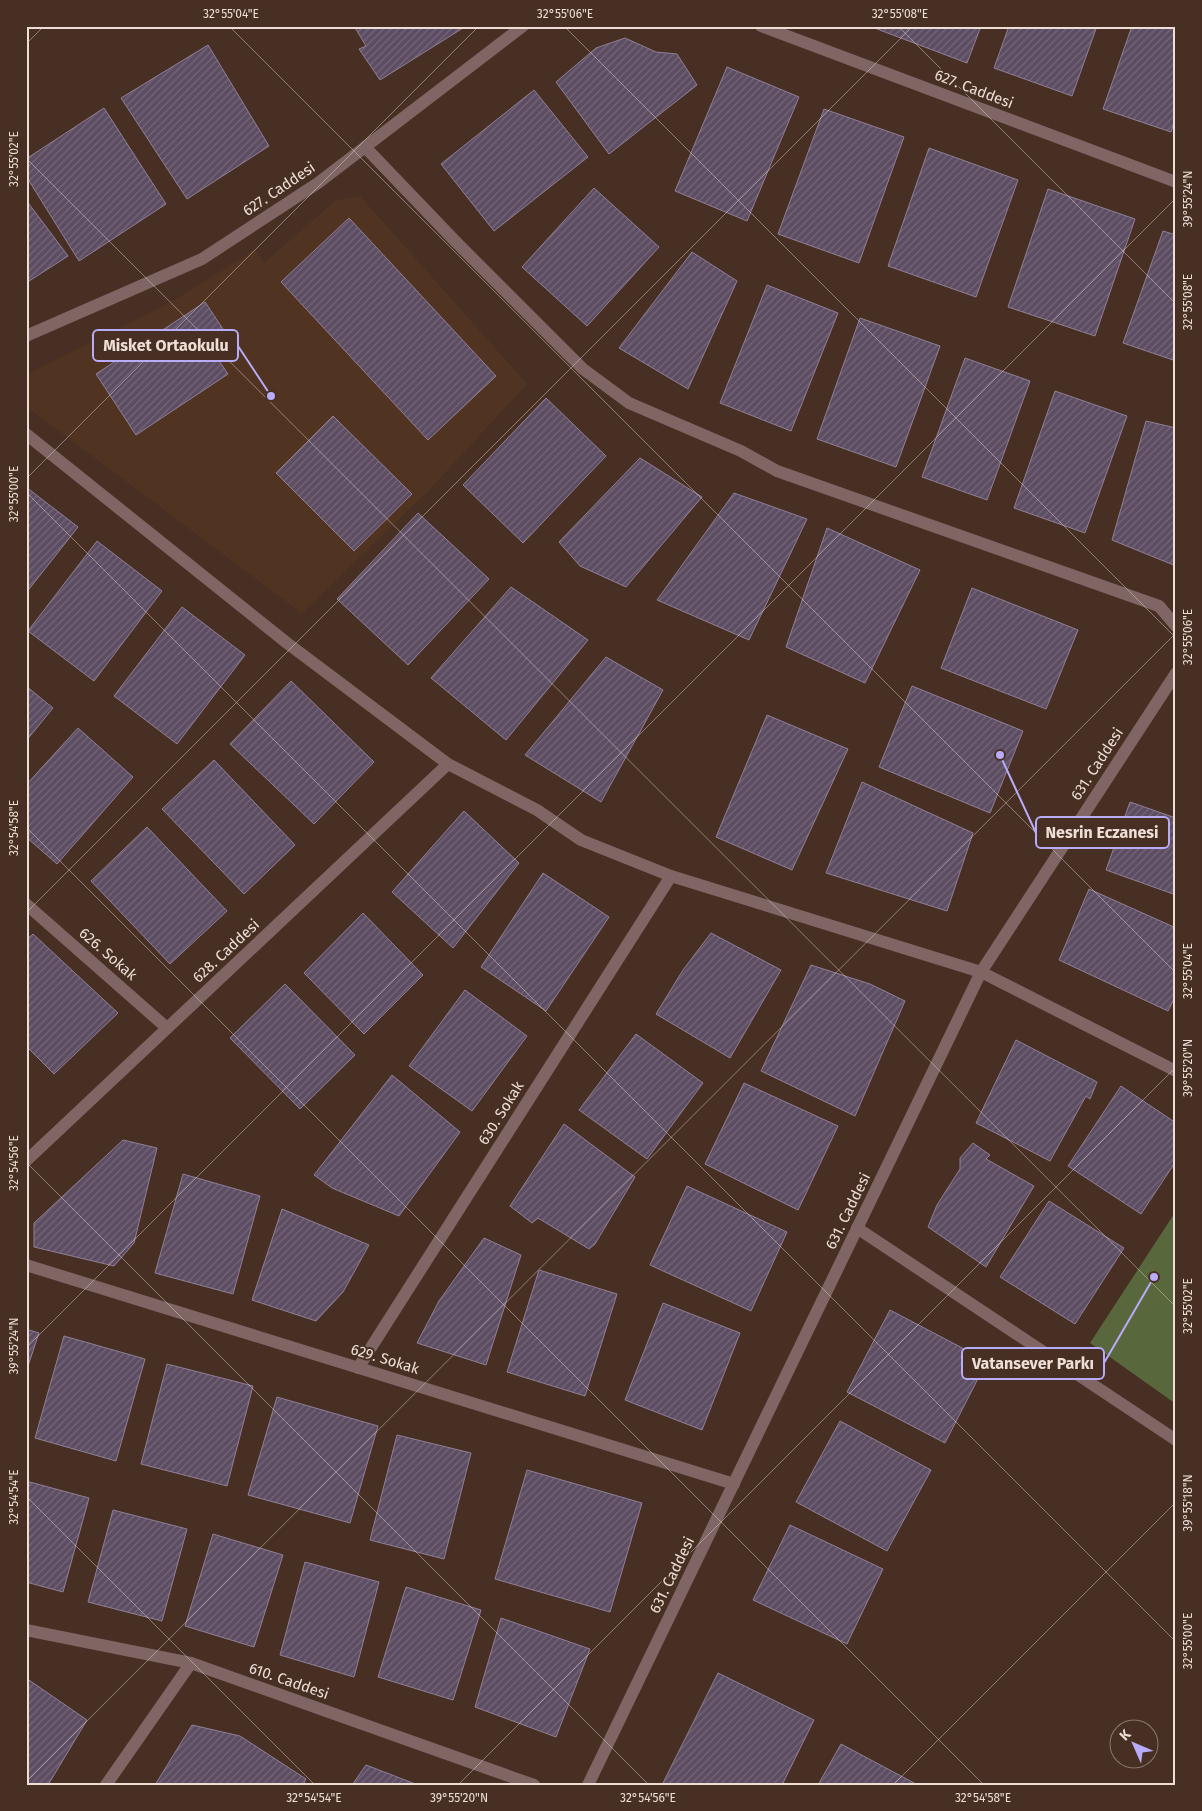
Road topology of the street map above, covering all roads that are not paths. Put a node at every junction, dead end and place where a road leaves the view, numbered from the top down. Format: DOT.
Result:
graph roads {
  1 [pos="523,26"];
  2 [pos="761,26"];
  3 [pos="366,147"];
  4 [pos="1176,182"];
  5 [pos="26,336"];
  6 [pos="26,434"];
  7 [pos="1176,626"];
  8 [pos="1176,673"];
  9 [pos="448,764"];
  10 [pos="671,876"];
  11 [pos="26,904"];
  12 [pos="981,972"];
  13 [pos="167,1028"];
  14 [pos="1176,1071"];
  15 [pos="26,1161"];
  16 [pos="857,1228"];
  17 [pos="26,1265"];
  18 [pos="358,1368"];
  19 [pos="1176,1440"];
  20 [pos="734,1484"];
  21 [pos="26,1630"];
  22 [pos="191,1663"];
  23 [pos="106,1785"];
  24 [pos="534,1785"];
  25 [pos="588,1785"];
  1 -- 3 [label="street, 627. Caddesi"];
  2 -- 4 [label="street, 627. Caddesi"];
  3 -- 5 [label="street, 627. Caddesi"];
  3 -- 7 [label="street"];
  6 -- 9 [label="street"];
  8 -- 12 [label="street, 631. Caddesi"];
  9 -- 10 [label="street"];
  9 -- 13 [label="street, 628. Caddesi"];
  10 -- 12 [label="street"];
  10 -- 18 [label="street, 630. Sokak"];
  11 -- 13 [label="street, 626. Sokak"];
  12 -- 14 [label="street"];
  12 -- 16 [label="street, 631. Caddesi"];
  13 -- 15 [label="street, 628. Caddesi"];
  16 -- 19 [label="street"];
  16 -- 20 [label="street, 631. Caddesi"];
  17 -- 18 [label="street, 629. Sokak"];
  18 -- 20 [label="street, 629. Sokak"];
  20 -- 25 [label="street, 631. Caddesi"];
  21 -- 22 [label="street, 610. Caddesi"];
  22 -- 23 [label="street"];
  22 -- 24 [label="street, 610. Caddesi"];
}
